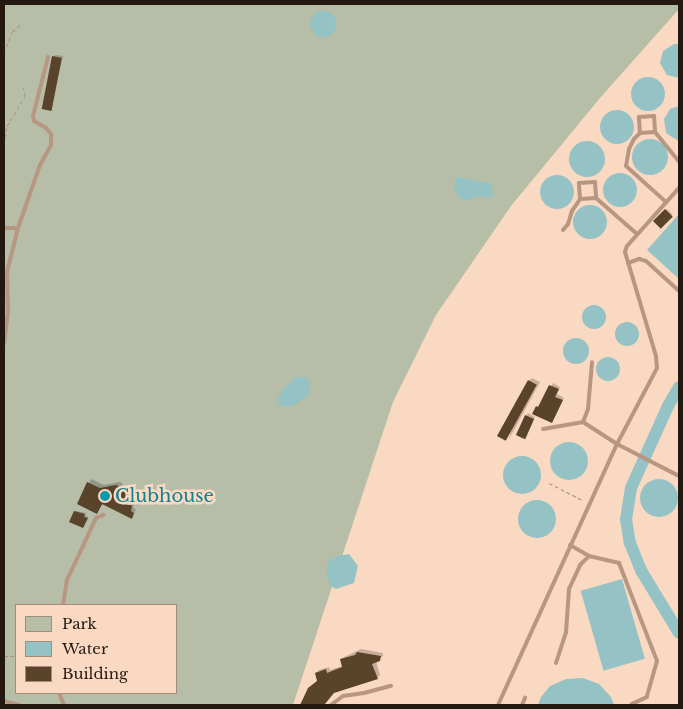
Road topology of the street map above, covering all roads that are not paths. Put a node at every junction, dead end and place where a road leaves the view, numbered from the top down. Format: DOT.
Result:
graph roads {
  1 [pos="48,57"];
  2 [pos="655,132"];
  3 [pos="640,133"];
  4 [pos="679,162"];
  5 [pos="679,188"];
  6 [pos="596,198"];
  7 [pos="580,199"];
  8 [pos="666,202"];
  9 [pos="4,228"];
  10 [pos="18,228"];
  11 [pos="562,230"];
  12 [pos="637,234"];
  13 [pos="628,263"];
  14 [pos="679,292"];
  15 [pos="4,344"];
  16 [pos="592,362"];
  17 [pos="583,422"];
  18 [pos="543,429"];
  19 [pos="616,444"];
  20 [pos="679,476"];
  21 [pos="103,515"];
  22 [pos="570,545"];
  23 [pos="589,556"];
  24 [pos="63,604"];
  25 [pos="556,663"];
  26 [pos="391,686"];
  27 [pos="525,698"];
  28 [pos="4,701"];
  29 [pos="632,704"];
  30 [pos="19,705"];
  31 [pos="332,705"];
  32 [pos="498,705"];
  33 [pos="522,705"];
  1 -- 10 [label="lane"];
  2 -- 3 [label="lane"];
  2 -- 3 [label="lane"];
  2 -- 4 [label="lane"];
  3 -- 8 [label="lane"];
  5 -- 8 [label="lane"];
  6 -- 7 [label="lane"];
  6 -- 7 [label="lane"];
  6 -- 12 [label="lane"];
  7 -- 11 [label="lane"];
  8 -- 12 [label="lane"];
  9 -- 10 [label="lane"];
  10 -- 15 [label="lane"];
  12 -- 13 [label="lane"];
  13 -- 14 [label="lane"];
  13 -- 19 [label="lane"];
  16 -- 17 [label="lane"];
  17 -- 18 [label="lane"];
  17 -- 19 [label="lane"];
  19 -- 20 [label="lane"];
  19 -- 22 [label="lane"];
  21 -- 24 [label="lane"];
  22 -- 23 [label="lane"];
  22 -- 32 [label="lane"];
  23 -- 25 [label="lane"];
  23 -- 29 [label="lane"];
  26 -- 31 [label="lane"];
  27 -- 33 [label="lane"];
  28 -- 30 [label="lane"];
}
